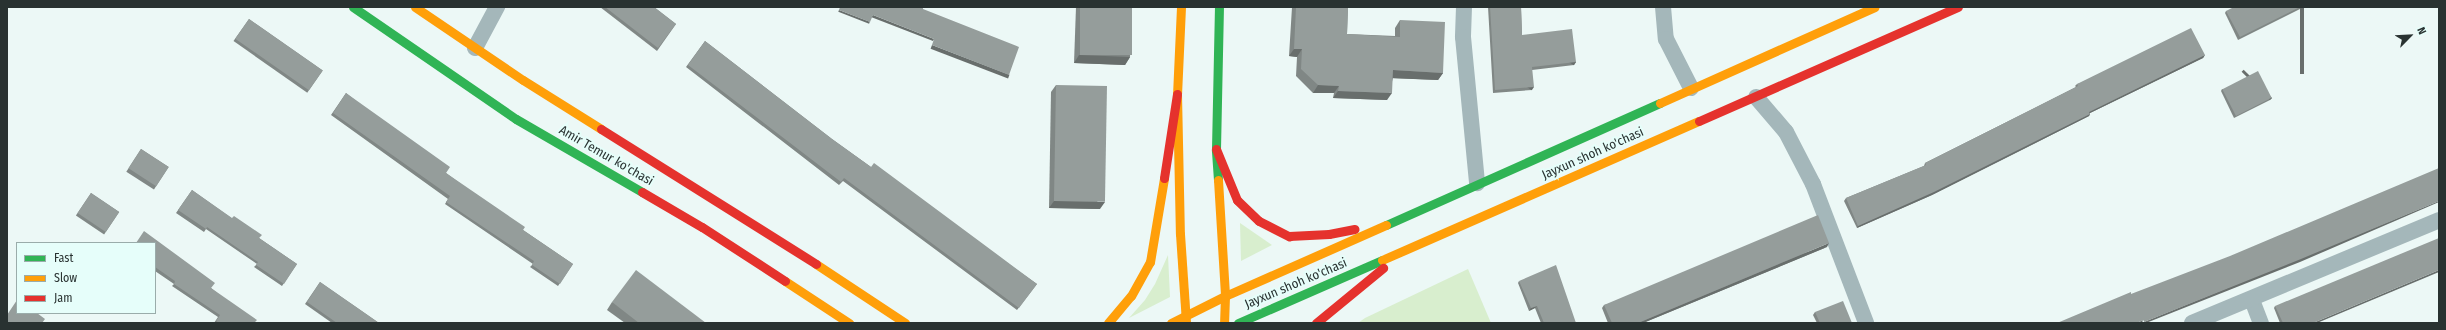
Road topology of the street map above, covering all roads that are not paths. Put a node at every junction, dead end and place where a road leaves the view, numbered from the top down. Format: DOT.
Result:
graph roads {
  1 [pos="353,7"];
  2 [pos="415,7"];
  3 [pos="497,7"];
  4 [pos="1181,7"];
  5 [pos="1219,7"];
  6 [pos="1464,7"];
  7 [pos="1663,7"];
  8 [pos="1875,7"];
  9 [pos="1958,7"];
  10 [pos="475,48"];
  11 [pos="1691,88"];
  12 [pos="1177,94"];
  13 [pos="1756,97"];
  14 [pos="1216,149"];
  15 [pos="1477,183"];
  16 [pos="2439,220"];
  17 [pos="1394,221"];
  18 [pos="1405,251"];
  19 [pos="1225,296"];
  20 [pos="2252,300"];
  21 [pos="1186,320"];
  22 [pos="849,323"];
  23 [pos="905,323"];
  24 [pos="1108,323"];
  25 [pos="1171,323"];
  26 [pos="1224,323"];
  27 [pos="1238,323"];
  28 [pos="1316,323"];
  29 [pos="1866,323"];
  30 [pos="2192,323"];
  31 [pos="2261,323"];
  1 -- 22 [label="main road, Amir Temur ko'chasi"];
  2 -- 10 [label="main road, Amir Temur ko'chasi"];
  3 -- 10 [label="street"];
  4 -- 12 [label="main road"];
  5 -- 14 [label="main road"];
  6 -- 15 [label="street"];
  7 -- 11 [label="street"];
  8 -- 11 [label="main road, Jayxun shoh ko'chasi"];
  9 -- 13 [label="main road, Jayxun shoh ko'chasi"];
  10 -- 23 [label="main road, Amir Temur ko'chasi"];
  11 -- 15 [label="main road, Jayxun shoh ko'chasi"];
  12 -- 21 [label="main road"];
  12 -- 24 [label="main road"];
  13 -- 18 [label="main road, Jayxun shoh ko'chasi"];
  13 -- 29 [label="street"];
  14 -- 17 [label="main road"];
  14 -- 19 [label="main road"];
  15 -- 17 [label="main road, Jayxun shoh ko'chasi"];
  16 -- 20 [label="street"];
  17 -- 19 [label="main road, Jayxun shoh ko'chasi"];
  18 -- 27 [label="main road, Jayxun shoh ko'chasi"];
  18 -- 28 [label="main road"];
  19 -- 21 [label="main road, Jayxun shoh ko'chasi"];
  19 -- 26 [label="main road"];
  20 -- 30 [label="street"];
  20 -- 31 [label="street"];
  21 -- 25 [label="main road, Jayxun shoh ko'chasi"];
}
